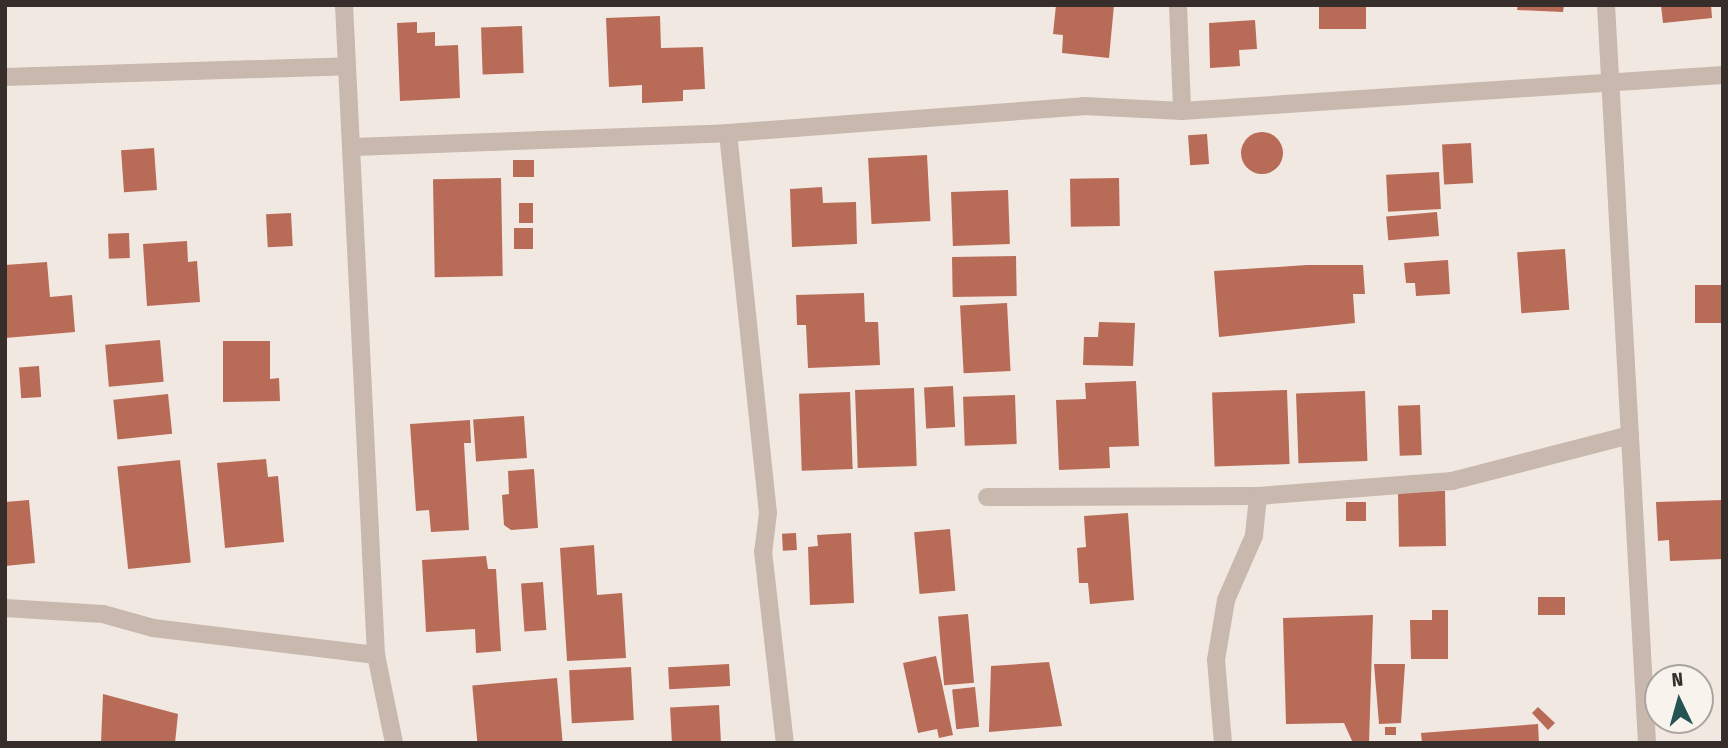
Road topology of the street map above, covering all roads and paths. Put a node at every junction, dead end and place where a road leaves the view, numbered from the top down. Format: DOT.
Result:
graph roads {
  1 [pos="344,5"];
  2 [pos="1178,5"];
  3 [pos="1606,5"];
  4 [pos="347,66"];
  5 [pos="1723,75"];
  6 [pos="5,77"];
  7 [pos="1608,80"];
  8 [pos="1182,111"];
  9 [pos="728,133"];
  10 [pos="354,147"];
  11 [pos="1630,435"];
  12 [pos="1258,496"];
  13 [pos="987,497"];
  14 [pos="5,608"];
  15 [pos="376,655"];
  16 [pos="394,743"];
  17 [pos="785,743"];
  18 [pos="1223,743"];
  19 [pos="1647,743"];
  1 -- 4 [label="street"];
  2 -- 8 [label="street"];
  3 -- 7 [label="street"];
  4 -- 6 [label="street"];
  4 -- 10 [label="street"];
  5 -- 7 [label="street"];
  7 -- 8 [label="street"];
  7 -- 11 [label="street"];
  8 -- 9 [label="street"];
  9 -- 10 [label="street"];
  9 -- 17 [label="street"];
  10 -- 15 [label="street"];
  11 -- 12 [label="street"];
  11 -- 19 [label="street"];
  12 -- 13 [label="street"];
  12 -- 18 [label="street"];
  14 -- 15 [label="street"];
  15 -- 16 [label="street"];
}
